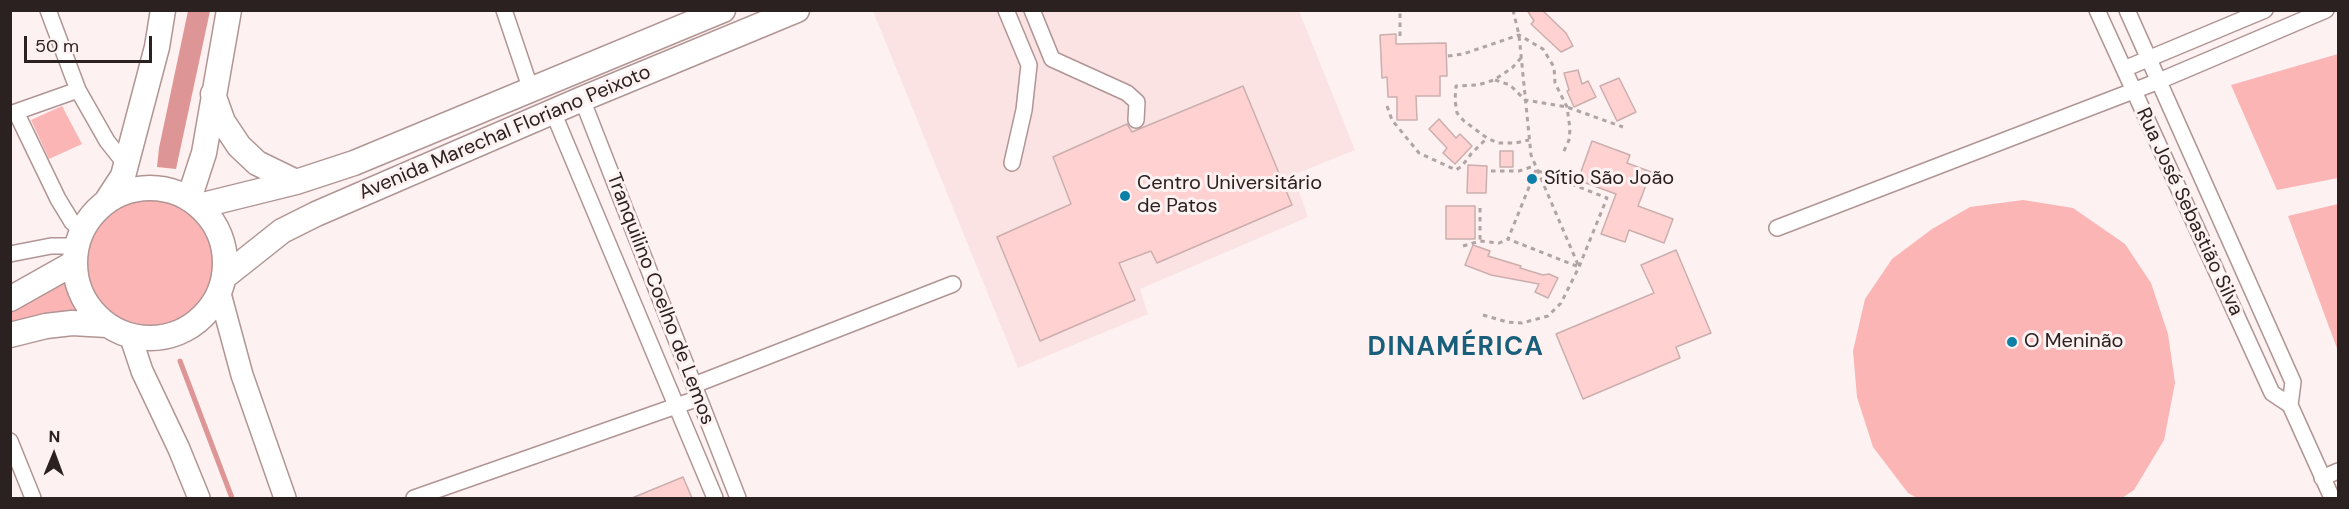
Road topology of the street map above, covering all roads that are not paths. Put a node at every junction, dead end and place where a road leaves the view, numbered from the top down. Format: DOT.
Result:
graph roads {
  1 [pos="48,10"];
  2 [pos="163,10"];
  3 [pos="229,10"];
  4 [pos="504,10"];
  5 [pos="723,10"];
  6 [pos="797,10"];
  7 [pos="1005,10"];
  8 [pos="1032,10"];
  9 [pos="2097,10"];
  10 [pos="2127,10"];
  11 [pos="2265,10"];
  12 [pos="2325,10"];
  13 [pos="2149,59"];
  14 [pos="2124,69"];
  15 [pos="2158,81"];
  16 [pos="78,90"];
  17 [pos="531,90"];
  18 [pos="2133,90"];
  19 [pos="213,94"];
  20 [pos="582,99"];
  21 [pos="553,112"];
  22 [pos="13,113"];
  23 [pos="1136,120"];
  24 [pos="1012,163"];
  25 [pos="126,165"];
  26 [pos="2198,168"];
  27 [pos="2174,180"];
  28 [pos="296,182"];
  29 [pos="106,202"];
  30 [pos="194,203"];
  31 [pos="1777,228"];
  32 [pos="77,247"];
  33 [pos="10,254"];
  34 [pos="221,284"];
  35 [pos="953,284"];
  36 [pos="10,299"];
  37 [pos="107,325"];
  38 [pos="10,335"];
  39 [pos="130,335"];
  40 [pos="697,391"];
  41 [pos="678,405"];
  42 [pos="2290,405"];
  43 [pos="10,441"];
  44 [pos="2338,471"];
  45 [pos="2322,478"];
  46 [pos="33,498"];
  47 [pos="199,498"];
  48 [pos="285,498"];
  49 [pos="414,498"];
  50 [pos="716,498"];
  51 [pos="738,498"];
  52 [pos="2332,498"];
  1 -- 16 [label="street"];
  2 -- 25 [label="main road"];
  3 -- 19 [label="main road"];
  4 -- 17 [label="street"];
  5 -- 17 [label="main road, Avenida Marechal Floriano Peixoto"];
  6 -- 20 [label="main road, Avenida Marechal Floriano Peixoto"];
  7 -- 24 [label="street"];
  8 -- 23 [label="street"];
  9 -- 14 [label="street, Rua José Sebastião Silva"];
  10 -- 13 [label="street, Rua José Sebastião Silva"];
  11 -- 13 [label="street"];
  12 -- 15 [label="street"];
  13 -- 14 [label="street"];
  13 -- 15 [label="street, Rua José Sebastião Silva"];
  14 -- 18 [label="street, Rua José Sebastião Silva"];
  15 -- 18 [label="street"];
  15 -- 26 [label="street, Rua José Sebastião Silva"];
  16 -- 22 [label="street"];
  16 -- 25 [label="street"];
  17 -- 28 [label="main road, Avenida Marechal Floriano Peixoto"];
  18 -- 27 [label="street, Rua José Sebastião Silva"];
  18 -- 31 [label="street"];
  19 -- 28 [label="main road"];
  19 -- 30 [label="main road"];
  20 -- 21 [label="main road, Avenida Marechal Floriano Peixoto"];
  20 -- 40 [label="street, Tranquilino Coelho de Lemos"];
  21 -- 34 [label="main road, Avenida Marechal Floriano Peixoto"];
  21 -- 41 [label="street, Tranquilino Coelho de Lemos"];
  22 -- 32 [label="street"];
  25 -- 29 [label="main road"];
  26 -- 27 [label="street"];
  26 -- 42 [label="street, Rua José Sebastião Silva"];
  27 -- 42 [label="street, Rua José Sebastião Silva"];
  28 -- 30 [label="main road, Avenida Marechal Floriano Peixoto"];
  29 -- 30 [label="main road"];
  29 -- 32 [label="main road"];
  30 -- 34 [label="main road"];
  32 -- 33 [label="street"];
  32 -- 36 [label="main road"];
  32 -- 37 [label="main road"];
  34 -- 39 [label="main road"];
  34 -- 48 [label="street"];
  35 -- 40 [label="street"];
  37 -- 38 [label="main road"];
  37 -- 39 [label="main road"];
  39 -- 47 [label="street"];
  40 -- 41 [label="street"];
  40 -- 51 [label="street, Tranquilino Coelho de Lemos"];
  41 -- 49 [label="street"];
  41 -- 50 [label="street, Tranquilino Coelho de Lemos"];
  42 -- 45 [label="street, Rua José Sebastião Silva"];
  43 -- 46 [label="street"];
  44 -- 45 [label="street"];
  45 -- 52 [label="street, Rua José Sebastião Silva"];
}
